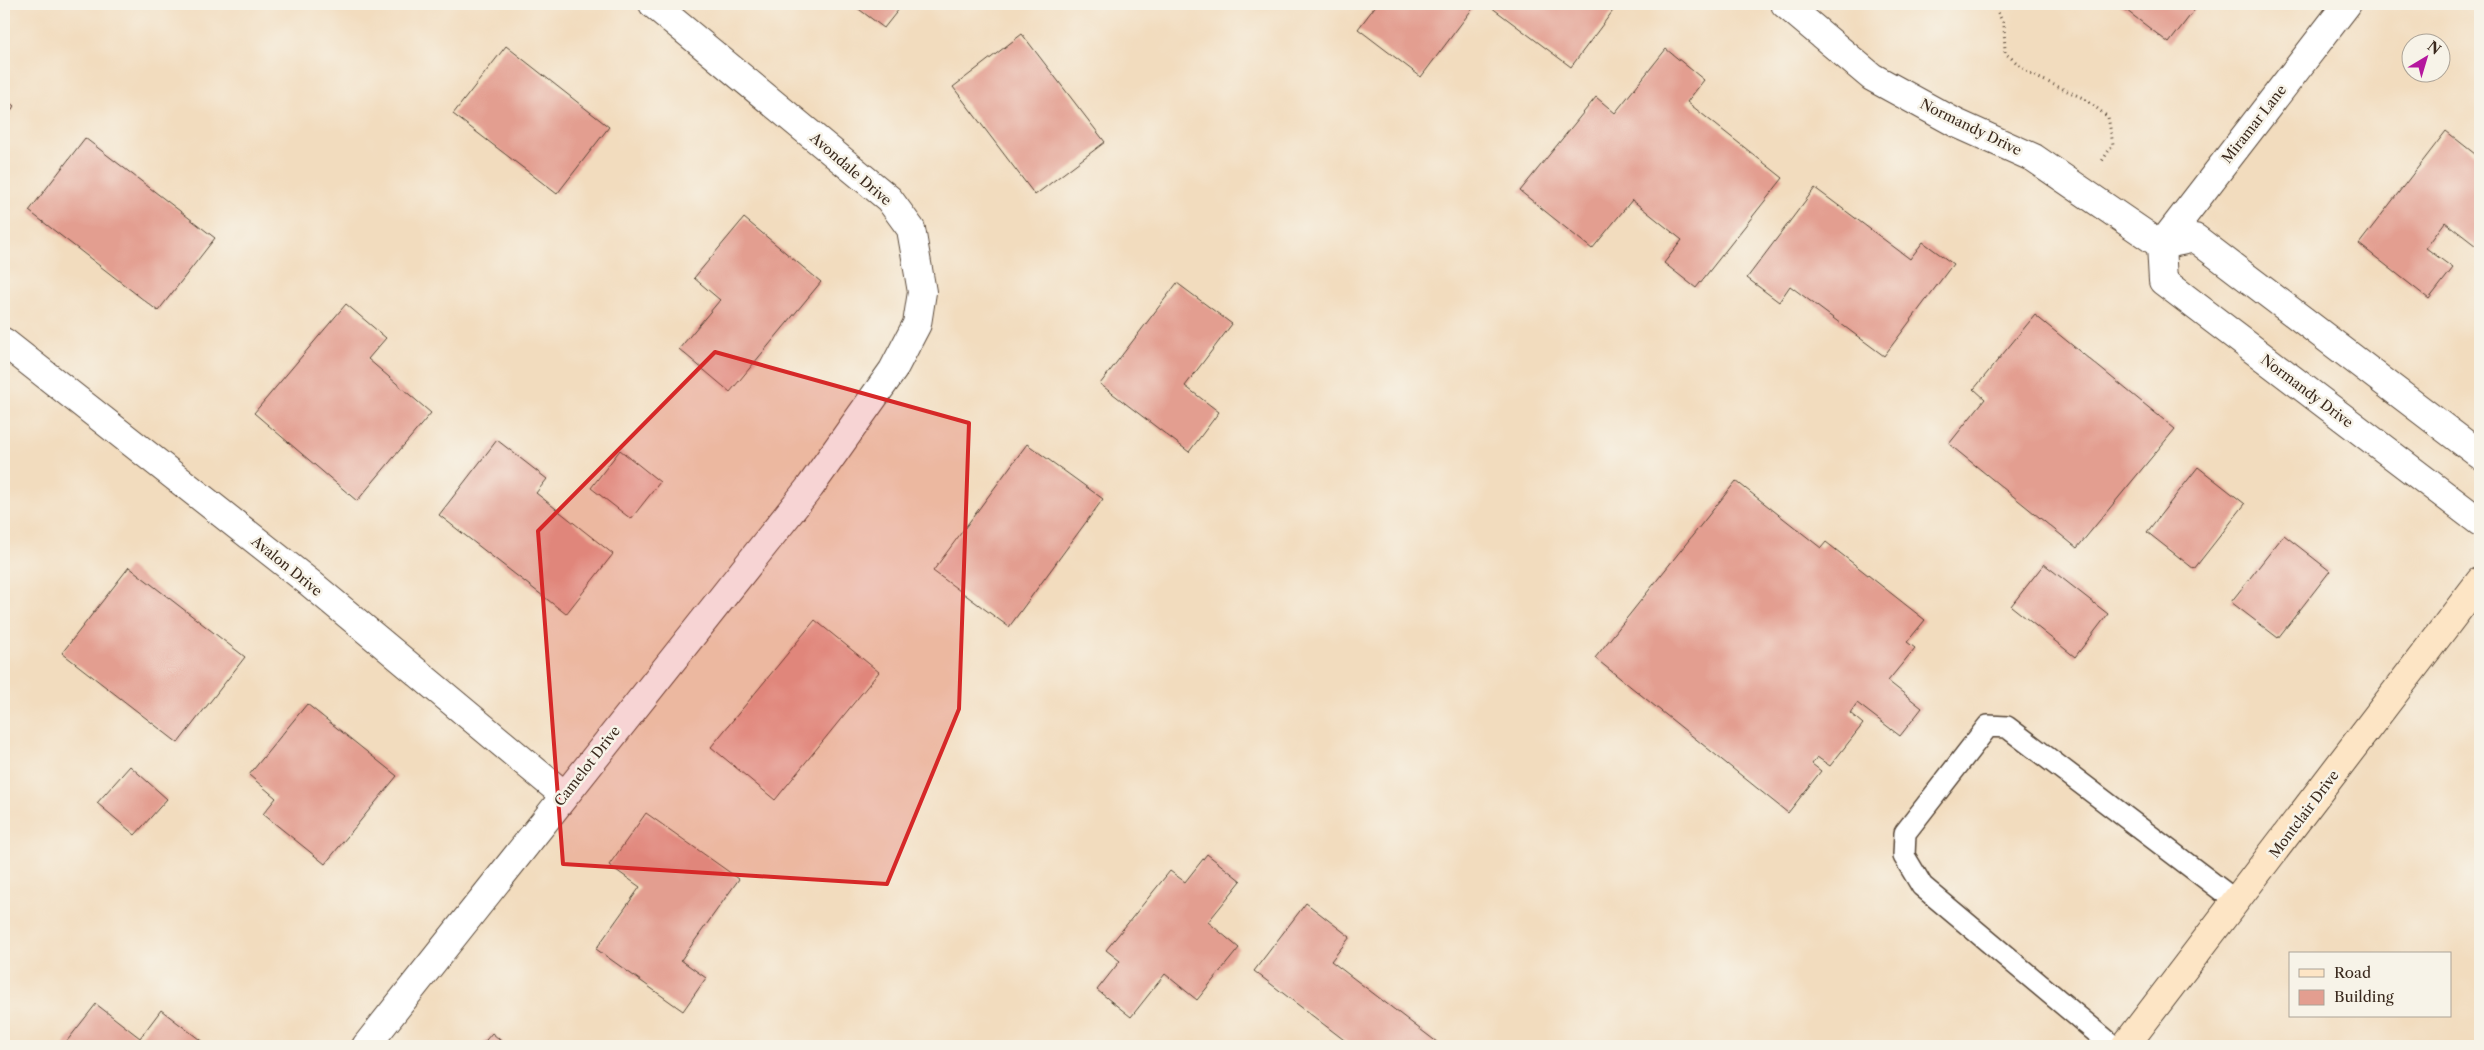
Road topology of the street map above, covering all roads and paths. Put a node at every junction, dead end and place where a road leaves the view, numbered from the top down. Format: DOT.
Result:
graph roads {
  1 [pos="653,4"];
  2 [pos="1785,4"];
  3 [pos="1993,4"];
  4 [pos="2346,4"];
  5 [pos="2083,192"];
  6 [pos="2161,245"];
  7 [pos="4,342"];
  8 [pos="2480,455"];
  9 [pos="810,487"];
  10 [pos="2480,522"];
  11 [pos="2480,581"];
  12 [pos="564,795"];
  13 [pos="2237,902"];
  14 [pos="366,1046"];
  15 [pos="2113,1046"];
  16 [pos="2125,1046"];
  1 -- 9 [label="street, Avondale Drive"];
  2 -- 5 [label="street, Normandy Drive"];
  3 -- 5 [label="path"];
  4 -- 6 [label="street, Miramar Lane"];
  5 -- 6 [label="street, Normandy Drive"];
  6 -- 8 [label="street"];
  6 -- 10 [label="street, Normandy Drive"];
  7 -- 12 [label="street, Avalon Drive"];
  9 -- 12 [label="street, Camelot Drive"];
  11 -- 13 [label="street, Montclair Drive"];
  12 -- 14 [label="street, Camelot Drive"];
  13 -- 15 [label="lane"];
  13 -- 16 [label="street, Montclair Drive"];
}
